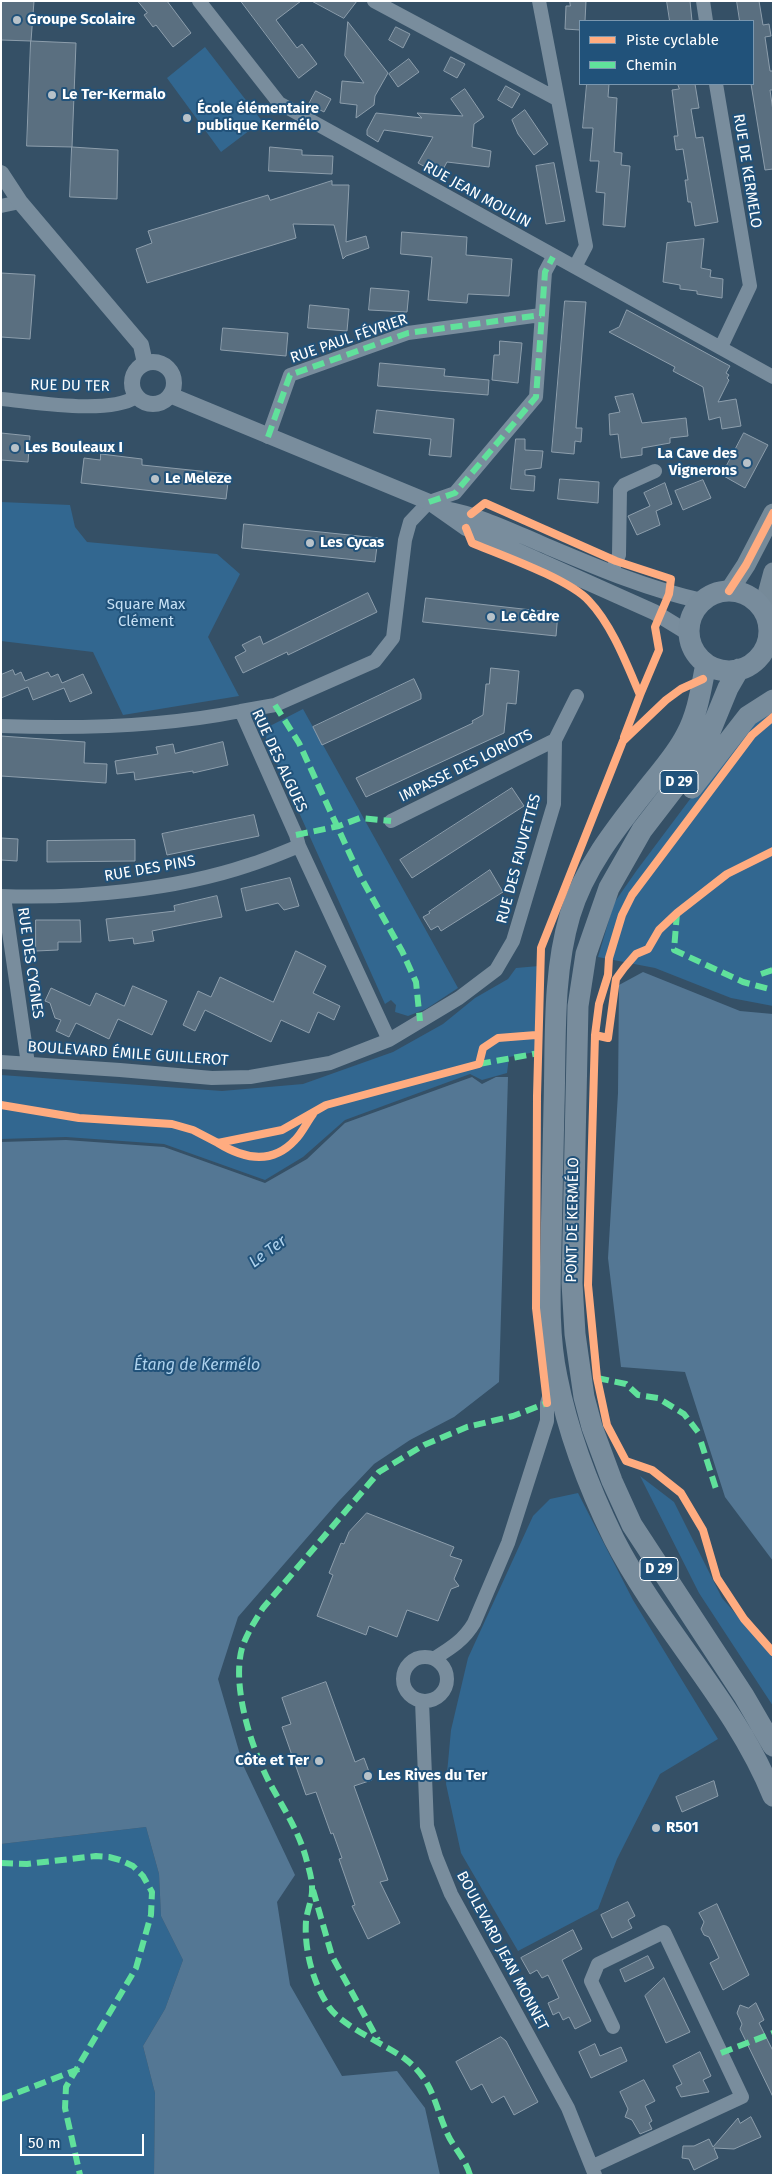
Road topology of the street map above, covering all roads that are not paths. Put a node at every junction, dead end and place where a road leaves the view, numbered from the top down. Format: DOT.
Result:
graph roads {
  1 [pos="199,1"];
  2 [pos="374,1"];
  3 [pos="539,1"];
  4 [pos="703,1"];
  5 [pos="706,20"];
  6 [pos="716,85"];
  7 [pos="557,99"];
  8 [pos="1,173"];
  9 [pos="20,202"];
  10 [pos="1,206"];
  11 [pos="553,257"];
  12 [pos="575,267"];
  13 [pos="541,315"];
  14 [pos="721,347"];
  15 [pos="146,363"];
  16 [pos="773,377"];
  17 [pos="170,395"];
  18 [pos="136,396"];
  19 [pos="1,399"];
  20 [pos="268,436"];
  21 [pos="654,471"];
  22 [pos="433,505"];
  23 [pos="773,513"];
  24 [pos="773,572"];
  25 [pos="611,573"];
  26 [pos="729,591"];
  27 [pos="702,601"];
  28 [pos="768,619"];
  29 [pos="690,634"];
  30 [pos="768,654"];
  31 [pos="706,664"];
  32 [pos="739,669"];
  33 [pos="577,696"];
  34 [pos="773,700"];
  35 [pos="241,711"];
  36 [pos="1,726"];
  37 [pos="555,740"];
  38 [pos="391,821"];
  39 [pos="299,846"];
  40 [pos="609,888"];
  41 [pos="3,896"];
  42 [pos="496,970"];
  43 [pos="389,1040"];
  44 [pos="1,1062"];
  45 [pos="28,1064"];
  46 [pos="557,1377"];
  47 [pos="435,1658"];
  48 [pos="422,1701"];
  49 [pos="773,1746"];
  50 [pos="773,1796"];
  51 [pos="613,2027"];
  52 [pos="594,2171"];
  1 -- 11 [label="street, RUE JEAN MOULIN"];
  2 -- 7 [label="street"];
  3 -- 7 [label="street"];
  4 -- 5 [label="street"];
  6 -- 14 [label="street, RUE DE KERMELO"];
  7 -- 12 [label="street"];
  8 -- 9 [label="street"];
  9 -- 10 [label="street"];
  9 -- 15 [label="street"];
  11 -- 12 [label="street, RUE JEAN MOULIN"];
  11 -- 13 [label="street"];
  12 -- 14 [label="street, RUE JEAN MOULIN"];
  13 -- 20 [label="street, RUE PAUL FÉVRIER"];
  13 -- 22 [label="street"];
  14 -- 16 [label="street, RUE JEAN MOULIN"];
  15 -- 17 [label="street"];
  15 -- 18 [label="street"];
  17 -- 18 [label="street"];
  17 -- 20 [label="street"];
  18 -- 19 [label="street, RUE DU TER"];
  20 -- 22 [label="street"];
  21 -- 25 [label="street"];
  22 -- 25 [label="street"];
  22 -- 29 [label="street"];
  22 -- 35 [label="street"];
  23 -- 26 [label="main road"];
  24 -- 28 [label="main road"];
  25 -- 27 [label="street"];
  26 -- 27 [label="main road"];
  26 -- 28 [label="main road"];
  27 -- 29 [label="main road"];
  28 -- 30 [label="main road"];
  29 -- 31 [label="main road"];
  30 -- 32 [label="main road"];
  31 -- 32 [label="main road"];
  31 -- 46 [label="main road, PONT DE KERMÉLO / D 29"];
  32 -- 40 [label="main road, D 29"];
  33 -- 37 [label="street, RUE DES FAUVETTES"];
  34 -- 40 [label="main road"];
  35 -- 36 [label="street, RUE DES ALGUES"];
  35 -- 39 [label="street, RUE DES ALGUES"];
  37 -- 38 [label="street, IMPASSE DES LORIOTS"];
  37 -- 42 [label="street, RUE DES FAUVETTES"];
  39 -- 41 [label="street, RUE DES PINS"];
  39 -- 43 [label="street, RUE DES ALGUES"];
  40 -- 49 [label="main road, PONT DE KERMÉLO / D 29"];
  41 -- 45 [label="street, RUE DES CYGNES"];
  42 -- 43 [label="street, BOULEVARD ÉMILE GUILLEROT"];
  43 -- 45 [label="street, BOULEVARD ÉMILE GUILLEROT"];
  44 -- 45 [label="street, BOULEVARD ÉMILE GUILLEROT"];
  46 -- 47 [label="street"];
  46 -- 50 [label="main road, D 29"];
  47 -- 48 [label="street"];
  47 -- 48 [label="street"];
  48 -- 52 [label="street, BOULEVARD JEAN MONNET"];
  51 -- 52 [label="street"];
}
